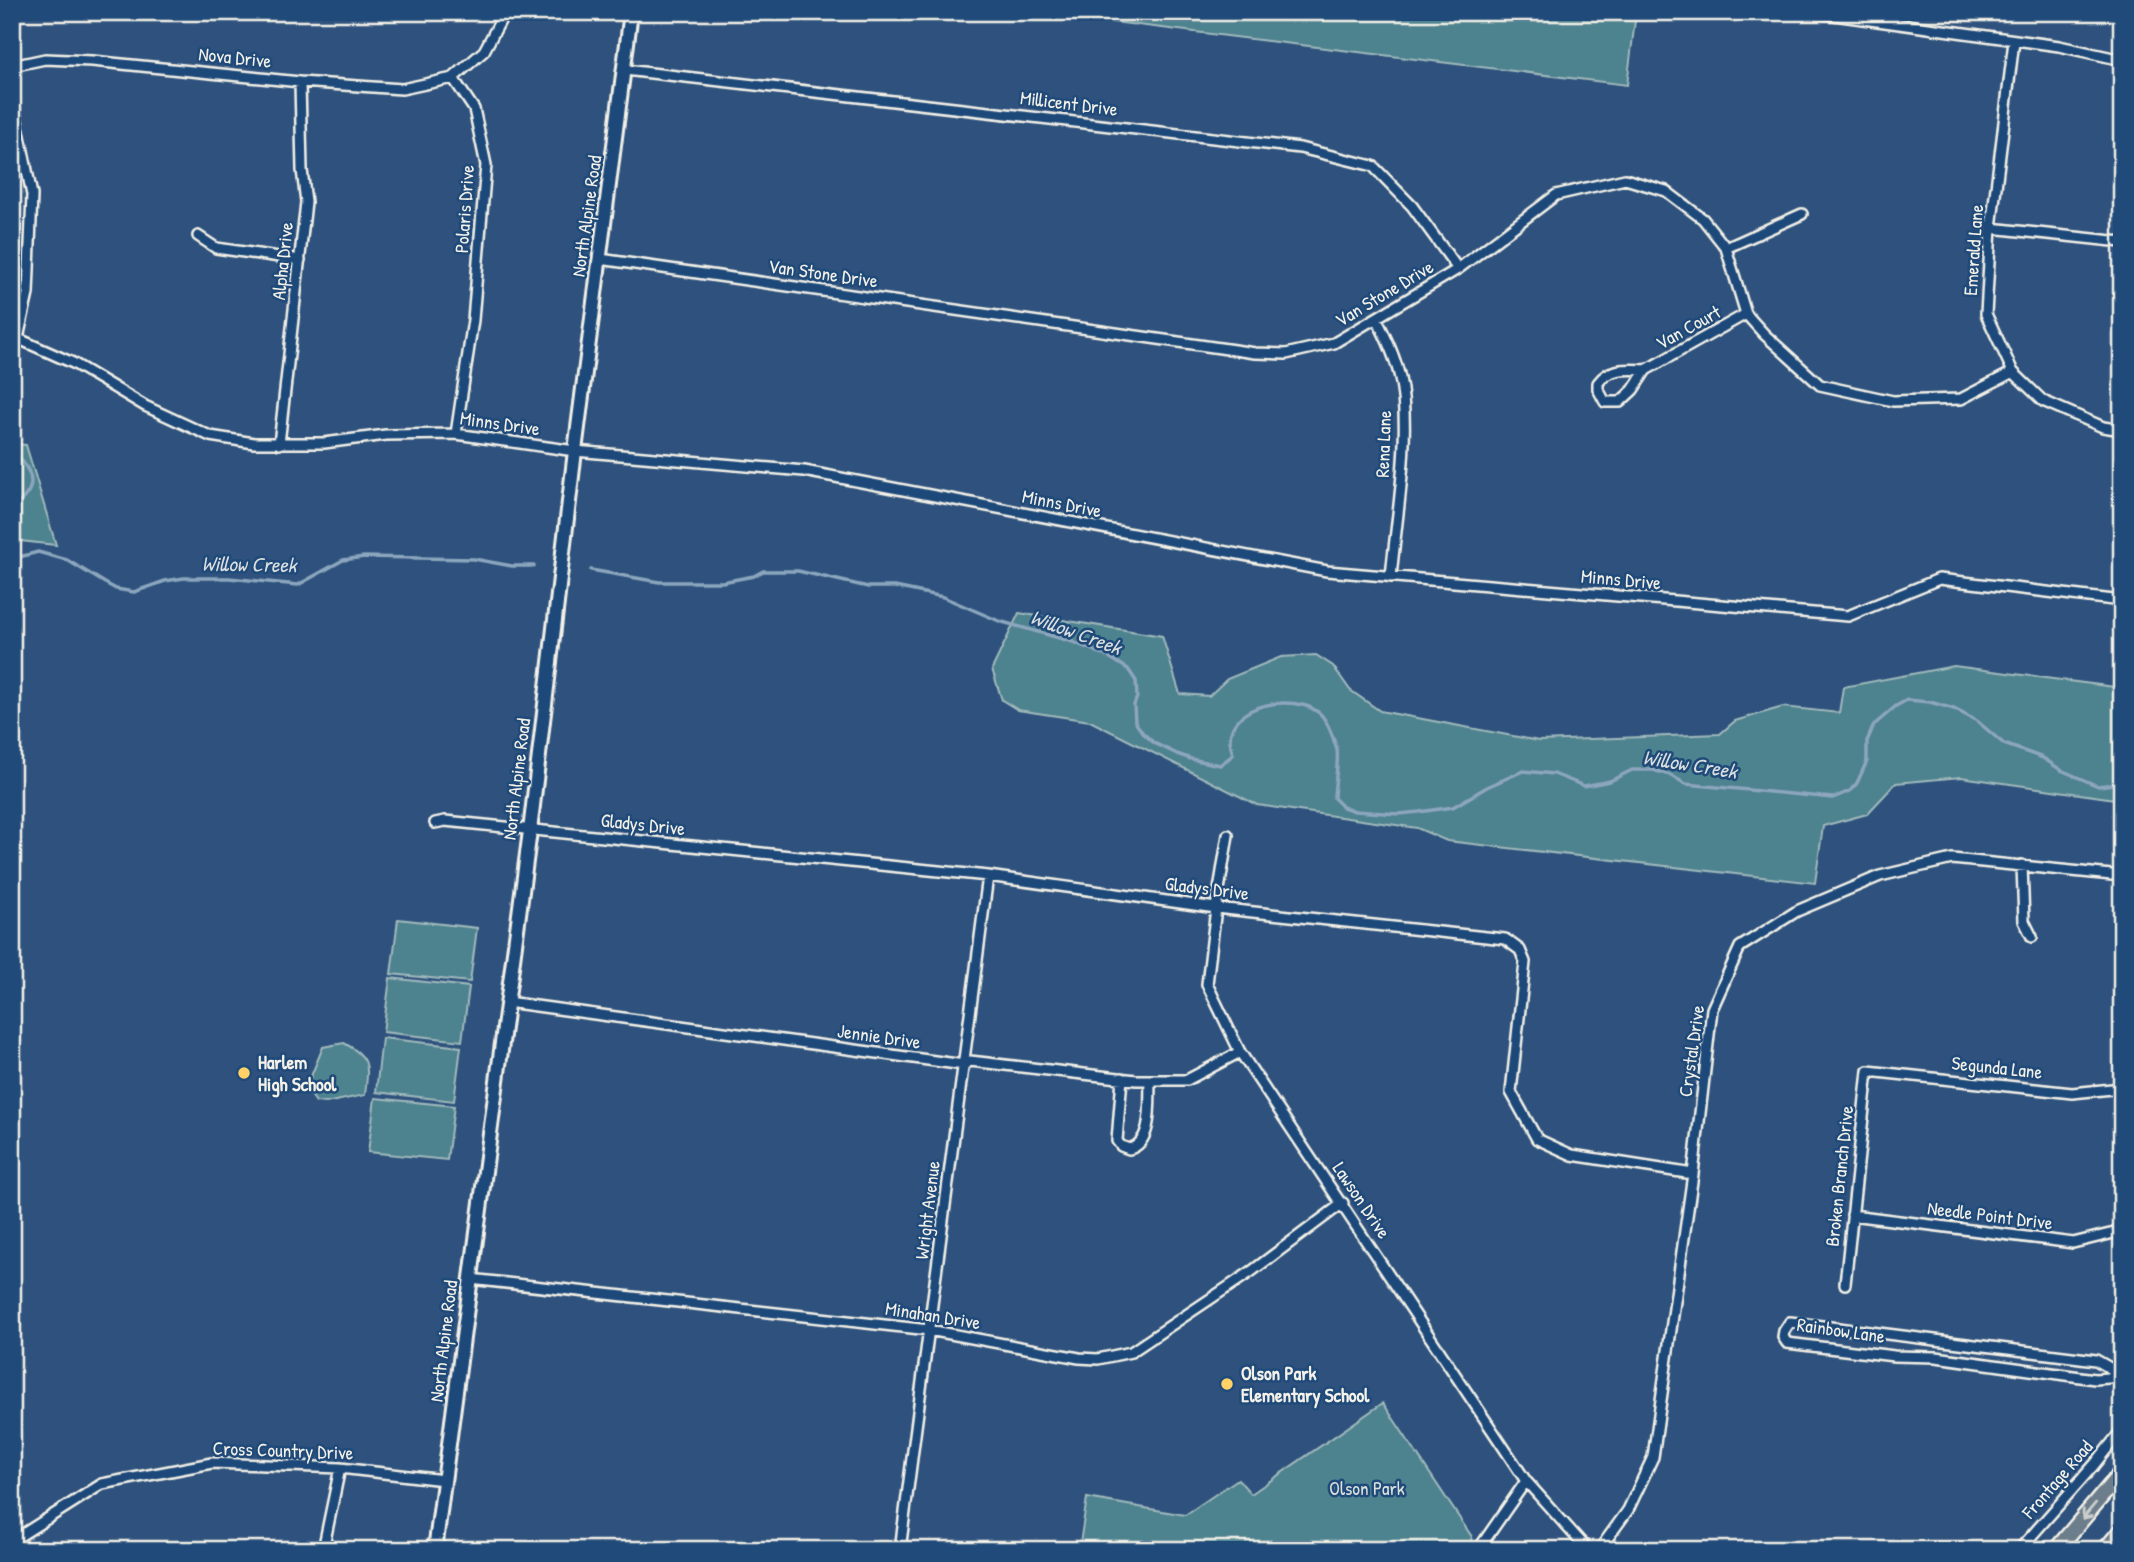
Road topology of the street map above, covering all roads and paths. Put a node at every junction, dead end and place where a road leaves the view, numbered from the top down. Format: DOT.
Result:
graph roads {
  1 [pos="505,12"];
  2 [pos="631,12"];
  3 [pos="1812,12"];
  4 [pos="2014,41"];
  5 [pos="2122,61"];
  6 [pos="12,66"];
  7 [pos="625,69"];
  8 [pos="453,78"];
  9 [pos="300,82"];
  10 [pos="12,97"];
  11 [pos="1802,214"];
  12 [pos="1991,228"];
  13 [pos="198,236"];
  14 [pos="2122,242"];
  15 [pos="1726,248"];
  16 [pos="600,259"];
  17 [pos="300,260"];
  18 [pos="1458,269"];
  19 [pos="1746,314"];
  20 [pos="1376,318"];
  21 [pos="15,337"];
  22 [pos="1646,370"];
  23 [pos="2013,372"];
  24 [pos="2122,430"];
  25 [pos="456,434"];
  26 [pos="279,444"];
  27 [pos="575,451"];
  28 [pos="1391,577"];
  29 [pos="2122,601"];
  30 [pos="435,823"];
  31 [pos="530,831"];
  32 [pos="1228,835"];
  33 [pos="2022,866"];
  34 [pos="988,876"];
  35 [pos="2122,876"];
  36 [pos="1216,908"];
  37 [pos="2032,937"];
  38 [pos="507,1002"];
  39 [pos="1240,1052"];
  40 [pos="964,1065"];
  41 [pos="1868,1071"];
  42 [pos="1122,1079"];
  43 [pos="1150,1080"];
  44 [pos="2122,1088"];
  45 [pos="1693,1174"];
  46 [pos="1343,1203"];
  47 [pos="1852,1215"];
  48 [pos="2122,1228"];
  49 [pos="470,1279"];
  50 [pos="1845,1284"];
  51 [pos="929,1330"];
  52 [pos="2122,1376"];
  53 [pos="2122,1430"];
  54 [pos="340,1468"];
  55 [pos="2122,1472"];
  56 [pos="444,1480"];
  57 [pos="1526,1481"];
  58 [pos="2122,1530"];
  59 [pos="12,1541"];
  60 [pos="323,1550"];
  61 [pos="435,1550"];
  62 [pos="900,1550"];
  63 [pos="1478,1550"];
  64 [pos="1588,1550"];
  65 [pos="1600,1550"];
  66 [pos="2019,1550"];
  67 [pos="2056,1550"];
  68 [pos="2105,1550"];
  1 -- 8 [label="street"];
  2 -- 7 [label="main road, North Alpine Road"];
  3 -- 4 [label="street"];
  4 -- 5 [label="street"];
  4 -- 12 [label="street, Emerald Lane"];
  6 -- 9 [label="street, Nova Drive"];
  7 -- 16 [label="main road, North Alpine Road"];
  7 -- 18 [label="street, Millicent Drive"];
  8 -- 9 [label="street, Nova Drive"];
  8 -- 25 [label="street, Polaris Drive"];
  9 -- 17 [label="street, Alpha Drive"];
  10 -- 21 [label="street"];
  11 -- 15 [label="street"];
  12 -- 14 [label="street"];
  12 -- 23 [label="street, Emerald Lane"];
  13 -- 17 [label="street"];
  15 -- 18 [label="street, Van Stone Drive"];
  15 -- 19 [label="street, Van Stone Drive"];
  16 -- 20 [label="street, Van Stone Drive"];
  16 -- 27 [label="main road, North Alpine Road"];
  17 -- 26 [label="street, Alpha Drive"];
  18 -- 20 [label="street, Van Stone Drive"];
  19 -- 22 [label="street, Van Court"];
  19 -- 23 [label="street, Van Stone Drive"];
  20 -- 28 [label="street, Rena Lane"];
  21 -- 26 [label="street, Minns Drive"];
  22 -- 22 [label="street, Van Court"];
  23 -- 24 [label="street, Emerald Lane"];
  25 -- 26 [label="street, Minns Drive"];
  25 -- 27 [label="street, Minns Drive"];
  27 -- 28 [label="street, Minns Drive"];
  27 -- 31 [label="main road, North Alpine Road"];
  28 -- 29 [label="street, Minns Drive"];
  30 -- 31 [label="street, Gladys Drive"];
  31 -- 34 [label="street, Gladys Drive"];
  31 -- 38 [label="main road, North Alpine Road"];
  32 -- 36 [label="street, Lawson Drive"];
  33 -- 35 [label="street, Crystal Drive"];
  33 -- 37 [label="street"];
  33 -- 45 [label="street, Crystal Drive"];
  34 -- 36 [label="street, Gladys Drive"];
  34 -- 40 [label="street, Wright Avenue"];
  36 -- 39 [label="street, Lawson Drive"];
  36 -- 45 [label="street, Gladys Drive"];
  38 -- 40 [label="street, Jennie Drive"];
  38 -- 49 [label="main road, North Alpine Road"];
  39 -- 43 [label="street, Jennie Drive"];
  39 -- 46 [label="street, Lawson Drive"];
  40 -- 42 [label="street, Jennie Drive"];
  40 -- 51 [label="street, Wright Avenue"];
  41 -- 44 [label="street, Segunda Lane"];
  41 -- 47 [label="street, Broken Branch Drive"];
  42 -- 43 [label="street, Jennie Drive"];
  42 -- 43 [label="street"];
  45 -- 65 [label="street, Crystal Drive"];
  46 -- 51 [label="street, Minahan Drive"];
  46 -- 57 [label="street, Lawson Drive"];
  47 -- 48 [label="street, Needle Point Drive"];
  47 -- 50 [label="street, Broken Branch Drive"];
  49 -- 51 [label="street, Minahan Drive"];
  49 -- 56 [label="main road, North Alpine Road"];
  51 -- 62 [label="street, Wright Avenue"];
  52 -- 52 [label="street, Rainbow Lane"];
  53 -- 66 [label="street, Frontage Road"];
  54 -- 56 [label="street, Cross Country Drive"];
  54 -- 59 [label="street, Cross Country Drive"];
  54 -- 60 [label="street"];
  55 -- 67 [label="main road, one-way"];
  56 -- 61 [label="main road, North Alpine Road"];
  57 -- 63 [label="street"];
  57 -- 64 [label="street, Lawson Drive"];
  58 -- 68 [label="main road"];
}
